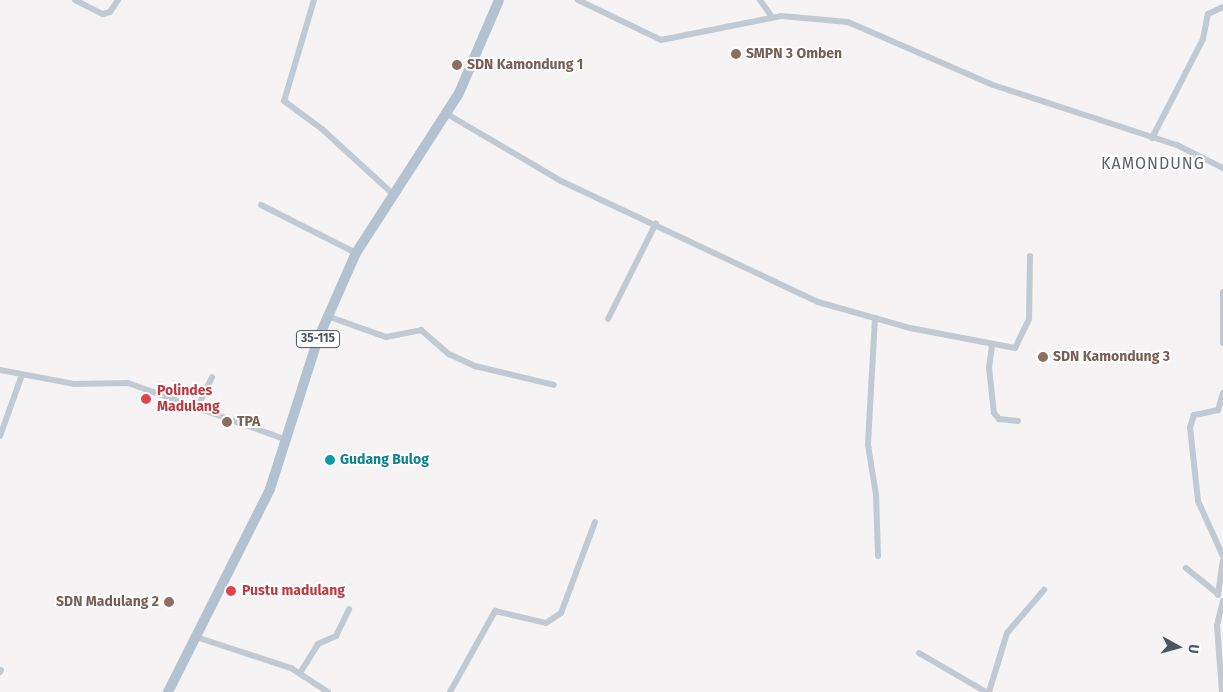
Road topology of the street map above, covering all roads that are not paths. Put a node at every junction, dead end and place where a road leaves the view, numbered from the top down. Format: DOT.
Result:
graph roads {
  1 [pos="74,0"];
  2 [pos="118,0"];
  3 [pos="314,0"];
  4 [pos="499,0"];
  5 [pos="578,0"];
  6 [pos="760,0"];
  7 [pos="1223,7"];
  8 [pos="772,17"];
  9 [pos="447,114"];
  10 [pos="1152,138"];
  11 [pos="1223,168"];
  12 [pos="394,195"];
  13 [pos="261,205"];
  14 [pos="656,223"];
  15 [pos="356,253"];
  16 [pos="1030,256"];
  17 [pos="1223,292"];
  18 [pos="327,316"];
  19 [pos="875,318"];
  20 [pos="608,320"];
  21 [pos="1223,343"];
  22 [pos="992,346"];
  23 [pos="0,370"];
  24 [pos="22,375"];
  25 [pos="212,377"];
  26 [pos="554,385"];
  27 [pos="1223,393"];
  28 [pos="198,406"];
  29 [pos="1018,421"];
  30 [pos="0,436"];
  31 [pos="284,439"];
  32 [pos="596,522"];
  33 [pos="878,556"];
  34 [pos="1223,556"];
  35 [pos="1223,561"];
  36 [pos="1186,568"];
  37 [pos="1044,590"];
  38 [pos="1221,598"];
  39 [pos="349,610"];
  40 [pos="196,637"];
  41 [pos="919,653"];
  42 [pos="300,673"];
  43 [pos="168,692"];
  44 [pos="328,692"];
  45 [pos="450,692"];
  46 [pos="987,692"];
  47 [pos="1222,692"];
  1 -- 2 [label="street"];
  3 -- 12 [label="street"];
  4 -- 9 [label="main road, 35-115"];
  5 -- 8 [label="street"];
  6 -- 8 [label="street"];
  7 -- 10 [label="street"];
  8 -- 10 [label="street"];
  9 -- 12 [label="main road, 35-115"];
  9 -- 14 [label="street"];
  10 -- 11 [label="street"];
  12 -- 15 [label="main road, 35-115"];
  13 -- 15 [label="street"];
  14 -- 19 [label="street"];
  14 -- 20 [label="street"];
  15 -- 18 [label="main road, 35-115"];
  16 -- 22 [label="street"];
  17 -- 21 [label="street"];
  18 -- 26 [label="street"];
  18 -- 31 [label="main road, 35-115"];
  19 -- 22 [label="street"];
  19 -- 33 [label="street"];
  22 -- 29 [label="street"];
  23 -- 24 [label="street"];
  24 -- 28 [label="street"];
  24 -- 30 [label="street"];
  25 -- 28 [label="street"];
  27 -- 34 [label="street"];
  28 -- 31 [label="street"];
  31 -- 40 [label="main road, 35-115"];
  32 -- 45 [label="street"];
  35 -- 38 [label="street"];
  36 -- 38 [label="street"];
  37 -- 46 [label="street"];
  38 -- 47 [label="street"];
  39 -- 42 [label="street"];
  40 -- 42 [label="street"];
  40 -- 43 [label="main road, 35-115"];
  41 -- 46 [label="street"];
  42 -- 44 [label="street"];
}
